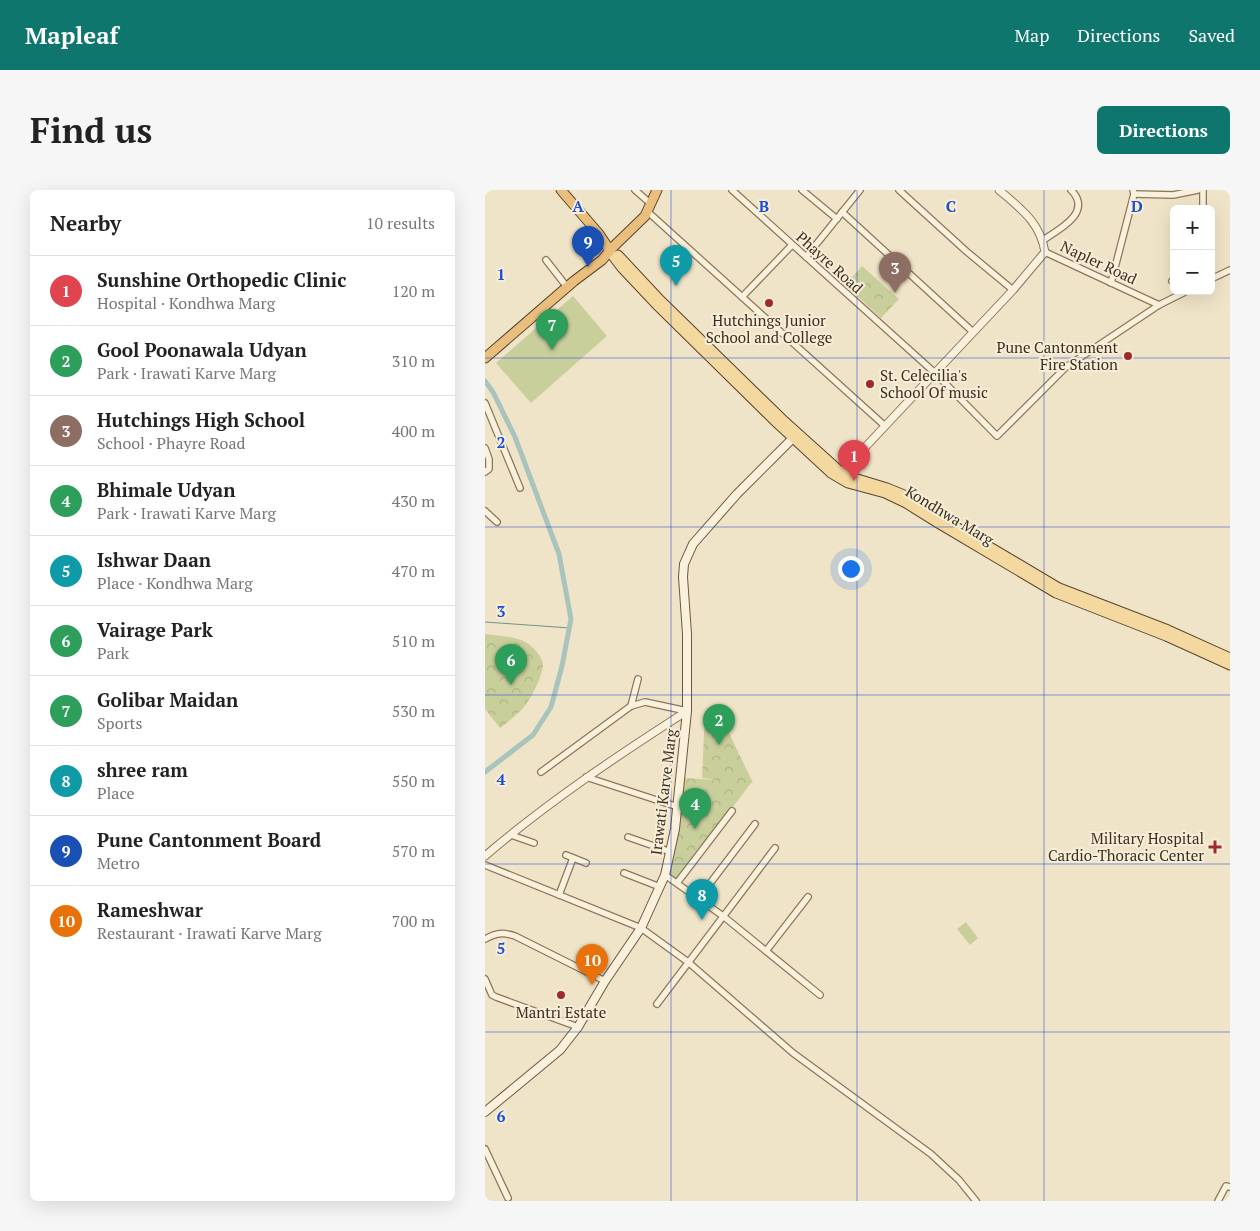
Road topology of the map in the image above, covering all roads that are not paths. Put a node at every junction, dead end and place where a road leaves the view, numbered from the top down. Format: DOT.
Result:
graph roads {
  1 [pos="561,190"];
  2 [pos="635,190"];
  3 [pos="657,190"];
  4 [pos="732,190"];
  5 [pos="802,190"];
  6 [pos="860,190"];
  7 [pos="899,190"];
  8 [pos="999,190"];
  9 [pos="1071,190"];
  10 [pos="1198,190"];
  11 [pos="1203,190"];
  12 [pos="1134,192"];
  13 [pos="1203,205"];
  14 [pos="650,208"];
  15 [pos="843,212"];
  16 [pos="837,219"];
  17 [pos="599,234"];
  18 [pos="1043,240"];
  19 [pos="792,245"];
  20 [pos="609,248"];
  21 [pos="1045,252"];
  22 [pos="807,257"];
  23 [pos="546,260"];
  24 [pos="594,266"];
  25 [pos="1230,270"];
  26 [pos="1215,277"];
  27 [pos="1111,283"];
  28 [pos="567,287"];
  29 [pos="1013,290"];
  30 [pos="1179,295"];
  31 [pos="742,297"];
  32 [pos="1159,305"];
  33 [pos="973,332"];
  34 [pos="485,358"];
  35 [pos="935,373"];
  36 [pos="485,404"];
  37 [pos="885,426"];
  38 [pos="795,436"];
  39 [pos="485,448"];
  40 [pos="485,472"];
  41 [pos="839,475"];
  42 [pos="520,488"];
  43 [pos="485,511"];
  44 [pos="497,522"];
  45 [pos="1230,658"];
  46 [pos="1230,665"];
  47 [pos="638,679"];
  48 [pos="631,706"];
  49 [pos="687,710"];
  50 [pos="541,772"];
  51 [pos="586,777"];
  52 [pos="678,807"];
  53 [pos="732,812"];
  54 [pos="755,824"];
  55 [pos="511,834"];
  56 [pos="628,837"];
  57 [pos="534,843"];
  58 [pos="775,848"];
  59 [pos="671,852"];
  60 [pos="566,854"];
  61 [pos="485,856"];
  62 [pos="573,858"];
  63 [pos="586,863"];
  64 [pos="485,865"];
  65 [pos="624,873"];
  66 [pos="665,875"];
  67 [pos="677,883"];
  68 [pos="660,887"];
  69 [pos="559,895"];
  70 [pos="808,897"];
  71 [pos="699,898"];
  72 [pos="723,916"];
  73 [pos="641,928"];
  74 [pos="485,939"];
  75 [pos="766,951"];
  76 [pos="688,962"];
  77 [pos="485,979"];
  78 [pos="605,981"];
  79 [pos="488,995"];
  80 [pos="820,995"];
  81 [pos="657,1004"];
  82 [pos="578,1027"];
  83 [pos="485,1112"];
  84 [pos="485,1149"];
  85 [pos="1230,1187"];
  86 [pos="508,1198"];
  87 [pos="977,1201"];
  88 [pos="1217,1201"];
  1 -- 17 [label="highway"];
  2 -- 14 [label="street"];
  3 -- 14 [label="highway"];
  4 -- 19 [label="street, Phayre Road"];
  5 -- 16 [label="street"];
  6 -- 15 [label="street"];
  7 -- 29 [label="street"];
  8 -- 18 [label="street, Napler Road"];
  9 -- 18 [label="street"];
  10 -- 12 [label="street"];
  11 -- 13 [label="street"];
  12 -- 27 [label="street"];
  14 -- 20 [label="highway"];
  14 -- 31 [label="street"];
  15 -- 16 [label="street"];
  15 -- 33 [label="street"];
  16 -- 22 [label="street"];
  17 -- 20 [label="highway"];
  17 -- 24 [label="highway"];
  18 -- 21 [label="street, Napler Road"];
  19 -- 22 [label="street, Phayre Road"];
  19 -- 31 [label="street"];
  20 -- 24 [label="highway"];
  20 -- 38 [label="main road, Kondhwa Marg"];
  21 -- 27 [label="street, Napler Road"];
  21 -- 29 [label="street"];
  22 -- 35 [label="street, Phayre Road"];
  23 -- 28 [label="street"];
  24 -- 28 [label="highway"];
  25 -- 26 [label="street"];
  27 -- 32 [label="street, Napler Road"];
  28 -- 34 [label="highway"];
  29 -- 33 [label="street"];
  30 -- 32 [label="street"];
  31 -- 37 [label="street"];
  32 -- 35 [label="street, Phayre Road"];
  33 -- 35 [label="street"];
  35 -- 37 [label="street"];
  36 -- 42 [label="street"];
  37 -- 41 [label="street"];
  38 -- 41 [label="main road, Kondhwa Marg"];
  38 -- 49 [label="main road, Irawati Karve Marg"];
  39 -- 40 [label="street"];
  41 -- 45 [label="main road, Kondhwa Marg"];
  41 -- 46 [label="main road, Kondhwa Marg"];
  43 -- 44 [label="street"];
  47 -- 48 [label="street"];
  48 -- 49 [label="street"];
  48 -- 50 [label="street"];
  49 -- 51 [label="street"];
  49 -- 52 [label="main road, Irawati Karve Marg"];
  51 -- 52 [label="street"];
  51 -- 55 [label="street"];
  52 -- 59 [label="main road, Irawati Karve Marg"];
  53 -- 67 [label="street"];
  54 -- 71 [label="street"];
  55 -- 57 [label="street"];
  55 -- 61 [label="street"];
  56 -- 59 [label="street"];
  58 -- 72 [label="street"];
  59 -- 66 [label="main road, Irawati Karve Marg"];
  60 -- 62 [label="street"];
  62 -- 63 [label="street"];
  62 -- 69 [label="street"];
  64 -- 69 [label="street"];
  65 -- 68 [label="street"];
  66 -- 67 [label="street"];
  66 -- 68 [label="main road, Irawati Karve Marg"];
  67 -- 71 [label="street"];
  68 -- 73 [label="main road, Irawati Karve Marg"];
  69 -- 73 [label="street"];
  70 -- 75 [label="street"];
  71 -- 72 [label="street"];
  72 -- 75 [label="street"];
  72 -- 76 [label="street"];
  73 -- 76 [label="street"];
  73 -- 78 [label="main road, Irawati Karve Marg"];
  74 -- 78 [label="street"];
  75 -- 80 [label="street"];
  76 -- 81 [label="street"];
  76 -- 87 [label="street"];
  77 -- 79 [label="street"];
  78 -- 82 [label="main road, Irawati Karve Marg"];
  79 -- 82 [label="street"];
  82 -- 83 [label="main road, Irawati Karve Marg"];
  84 -- 86 [label="street"];
  85 -- 88 [label="street"];
}
